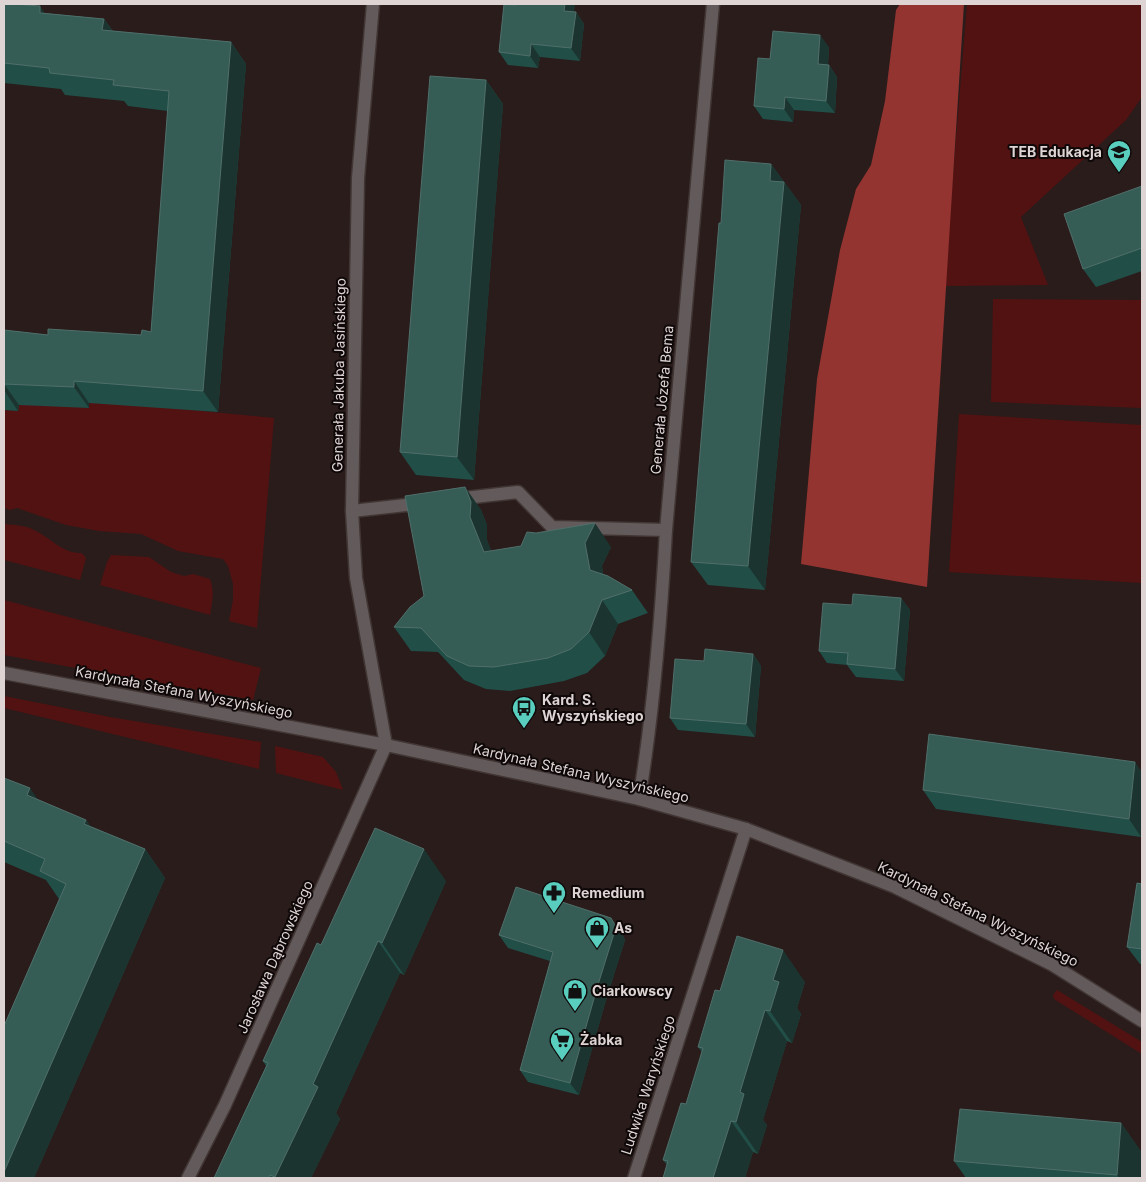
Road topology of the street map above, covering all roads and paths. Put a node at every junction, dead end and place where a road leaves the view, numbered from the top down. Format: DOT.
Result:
graph roads {
  1 [pos="373,4"];
  2 [pos="713,4"];
  3 [pos="352,511"];
  4 [pos="666,530"];
  5 [pos="4,673"];
  6 [pos="386,745"];
  7 [pos="639,799"];
  8 [pos="746,829"];
  9 [pos="1142,1021"];
  10 [pos="188,1178"];
  11 [pos="634,1178"];
  1 -- 3 [label="street, Generała Jakuba Jasińskiego"];
  2 -- 4 [label="street, Generała Józefa Bema"];
  3 -- 4 [label="street"];
  3 -- 6 [label="street, Generała Jakuba Jasińskiego"];
  4 -- 7 [label="street, Generała Józefa Bema"];
  5 -- 6 [label="street, Kardynała Stefana Wyszyńskiego"];
  6 -- 7 [label="street, Kardynała Stefana Wyszyńskiego"];
  6 -- 10 [label="street, Jarosława Dąbrowskiego"];
  7 -- 8 [label="street, Kardynała Stefana Wyszyńskiego"];
  8 -- 9 [label="street, Kardynała Stefana Wyszyńskiego"];
  8 -- 11 [label="street, Ludwika Waryńskiego"];
}
